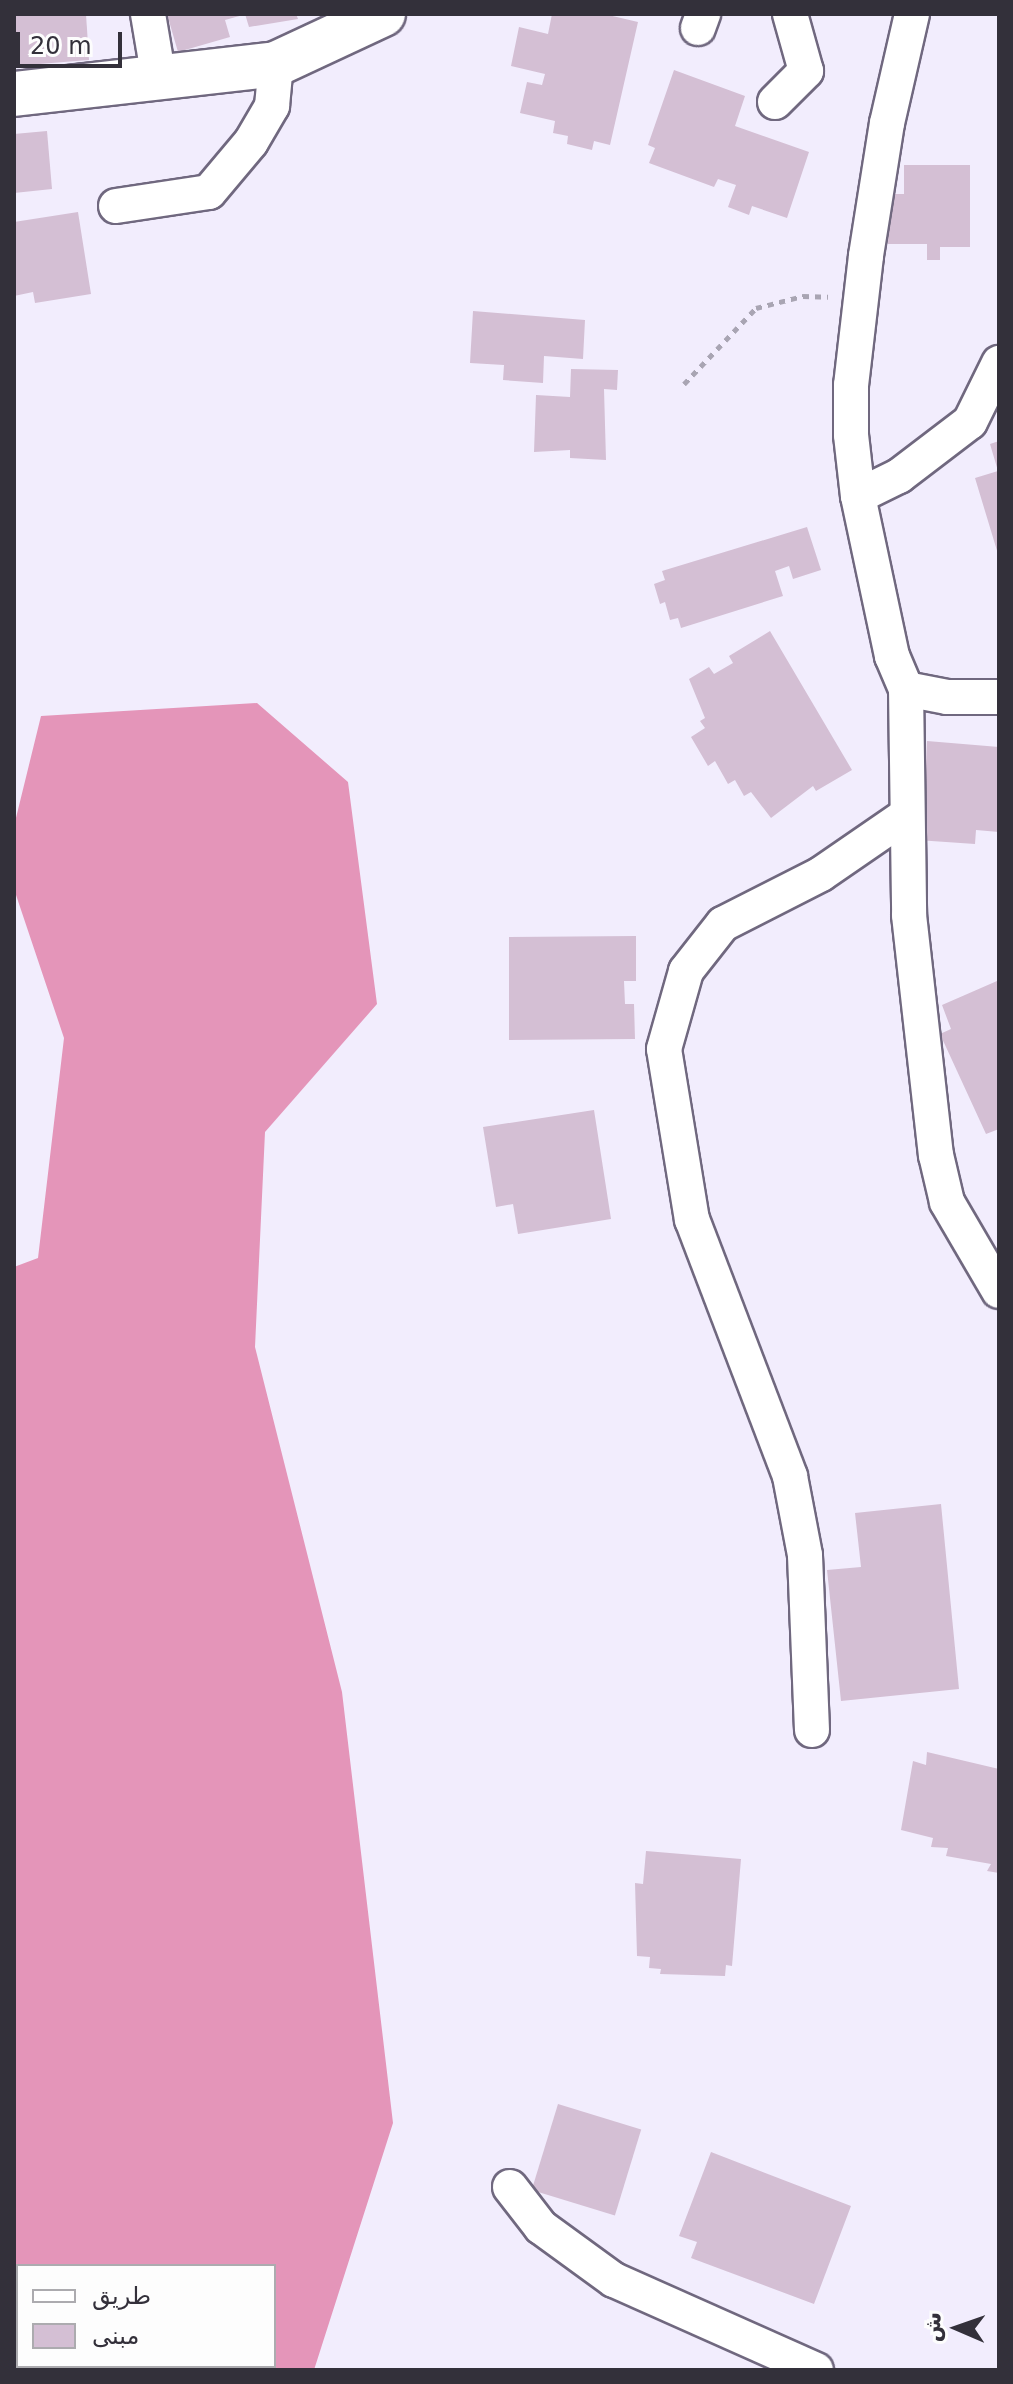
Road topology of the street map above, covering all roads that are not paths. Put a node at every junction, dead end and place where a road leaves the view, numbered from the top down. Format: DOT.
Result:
graph roads {
  1 [pos="148,14"];
  2 [pos="383,14"];
  3 [pos="790,14"];
  4 [pos="912,14"];
  5 [pos="276,64"];
  6 [pos="159,79"];
  7 [pos="14,94"];
  8 [pos="775,102"];
  9 [pos="116,206"];
  10 [pos="999,363"];
  11 [pos="858,496"];
  12 [pos="906,689"];
  13 [pos="999,697"];
  14 [pos="904,817"];
  15 [pos="999,1291"];
  16 [pos="812,1730"];
  17 [pos="510,2187"];
  18 [pos="816,2370"];
  1 -- 6 [label="street"];
  2 -- 5 [label="street"];
  3 -- 8 [label="street"];
  4 -- 11 [label="street"];
  5 -- 6 [label="street"];
  5 -- 9 [label="street"];
  6 -- 7 [label="street"];
  10 -- 11 [label="street"];
  11 -- 12 [label="street"];
  12 -- 13 [label="street"];
  12 -- 14 [label="street"];
  14 -- 15 [label="street"];
  14 -- 16 [label="street"];
  17 -- 18 [label="street"];
}
